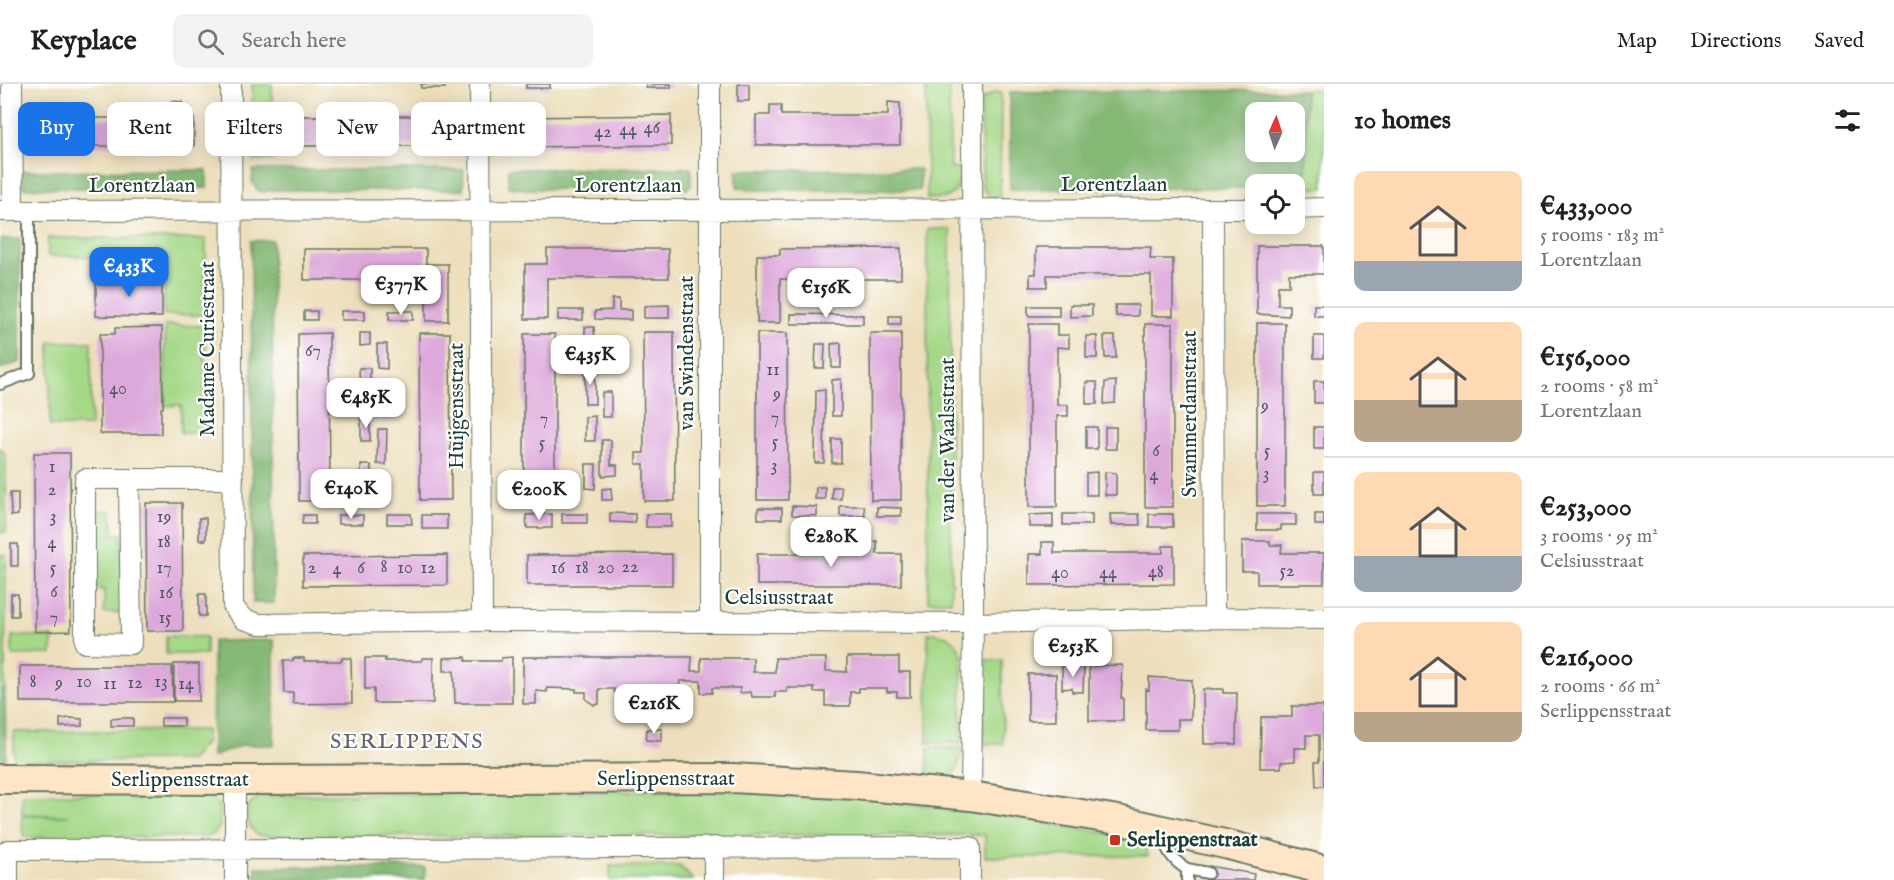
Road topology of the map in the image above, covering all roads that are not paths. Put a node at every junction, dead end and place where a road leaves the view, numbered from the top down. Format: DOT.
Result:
graph roads {
  1 [pos="12,84"];
  2 [pos="231,84"];
  3 [pos="480,84"];
  4 [pos="710,84"];
  5 [pos="972,84"];
  6 [pos="1305,208"];
  7 [pos="1324,208"];
  8 [pos="480,209"];
  9 [pos="971,209"];
  10 [pos="1214,209"];
  11 [pos="1245,209"];
  12 [pos="14,210"];
  13 [pos="231,210"];
  14 [pos="711,210"];
  15 [pos="0,384"];
  16 [pos="129,479"];
  17 [pos="233,479"];
  18 [pos="237,614"];
  19 [pos="1214,618"];
  20 [pos="1324,619"];
  21 [pos="482,621"];
  22 [pos="710,621"];
  23 [pos="973,623"];
  24 [pos="0,779"];
  25 [pos="235,780"];
  26 [pos="971,796"];
  27 [pos="1165,830"];
  28 [pos="714,847"];
  29 [pos="234,848"];
  30 [pos="1208,873"];
  31 [pos="1322,873"];
  32 [pos="1187,875"];
  33 [pos="8,880"];
  34 [pos="235,880"];
  35 [pos="714,880"];
  36 [pos="970,880"];
  1 -- 12 [label="street"];
  2 -- 13 [label="street, Madame Curiestraat"];
  3 -- 8 [label="street, Huijgensstraat"];
  4 -- 14 [label="street, van Swindenstraat"];
  5 -- 9 [label="street, van der Waalsstraat"];
  6 -- 7 [label="street"];
  8 -- 13 [label="street, Lorentzlaan"];
  8 -- 14 [label="street, Lorentzlaan"];
  8 -- 21 [label="street, Huijgensstraat"];
  9 -- 10 [label="street, Lorentzlaan"];
  9 -- 14 [label="street, Lorentzlaan"];
  9 -- 23 [label="street, van der Waalsstraat"];
  10 -- 11 [label="street, Lorentzlaan"];
  10 -- 19 [label="street, Swammerdamstraat"];
  12 -- 13 [label="street, Lorentzlaan"];
  12 -- 15 [label="lane"];
  13 -- 17 [label="street, Madame Curiestraat"];
  14 -- 22 [label="street, van Swindenstraat"];
  16 -- 16 [label="street"];
  16 -- 17 [label="street"];
  17 -- 18 [label="street, Madame Curiestraat"];
  18 -- 21 [label="street, Celsiusstraat"];
  19 -- 20 [label="street, Celsiusstraat"];
  19 -- 23 [label="street, Celsiusstraat"];
  21 -- 22 [label="street, Celsiusstraat"];
  22 -- 23 [label="street, Celsiusstraat"];
  23 -- 26 [label="street, van der Waalsstraat"];
  24 -- 25 [label="street, Serlippensstraat"];
  25 -- 26 [label="street, Serlippensstraat"];
  25 -- 29 [label="street"];
  26 -- 27 [label="street, Serlippensstraat"];
  27 -- 31 [label="street, Serlippensstraat"];
  27 -- 32 [label="lane"];
  28 -- 29 [label="street"];
  28 -- 35 [label="street"];
  28 -- 36 [label="street"];
  29 -- 33 [label="street"];
  29 -- 34 [label="street"];
  30 -- 32 [label="lane"];
}
